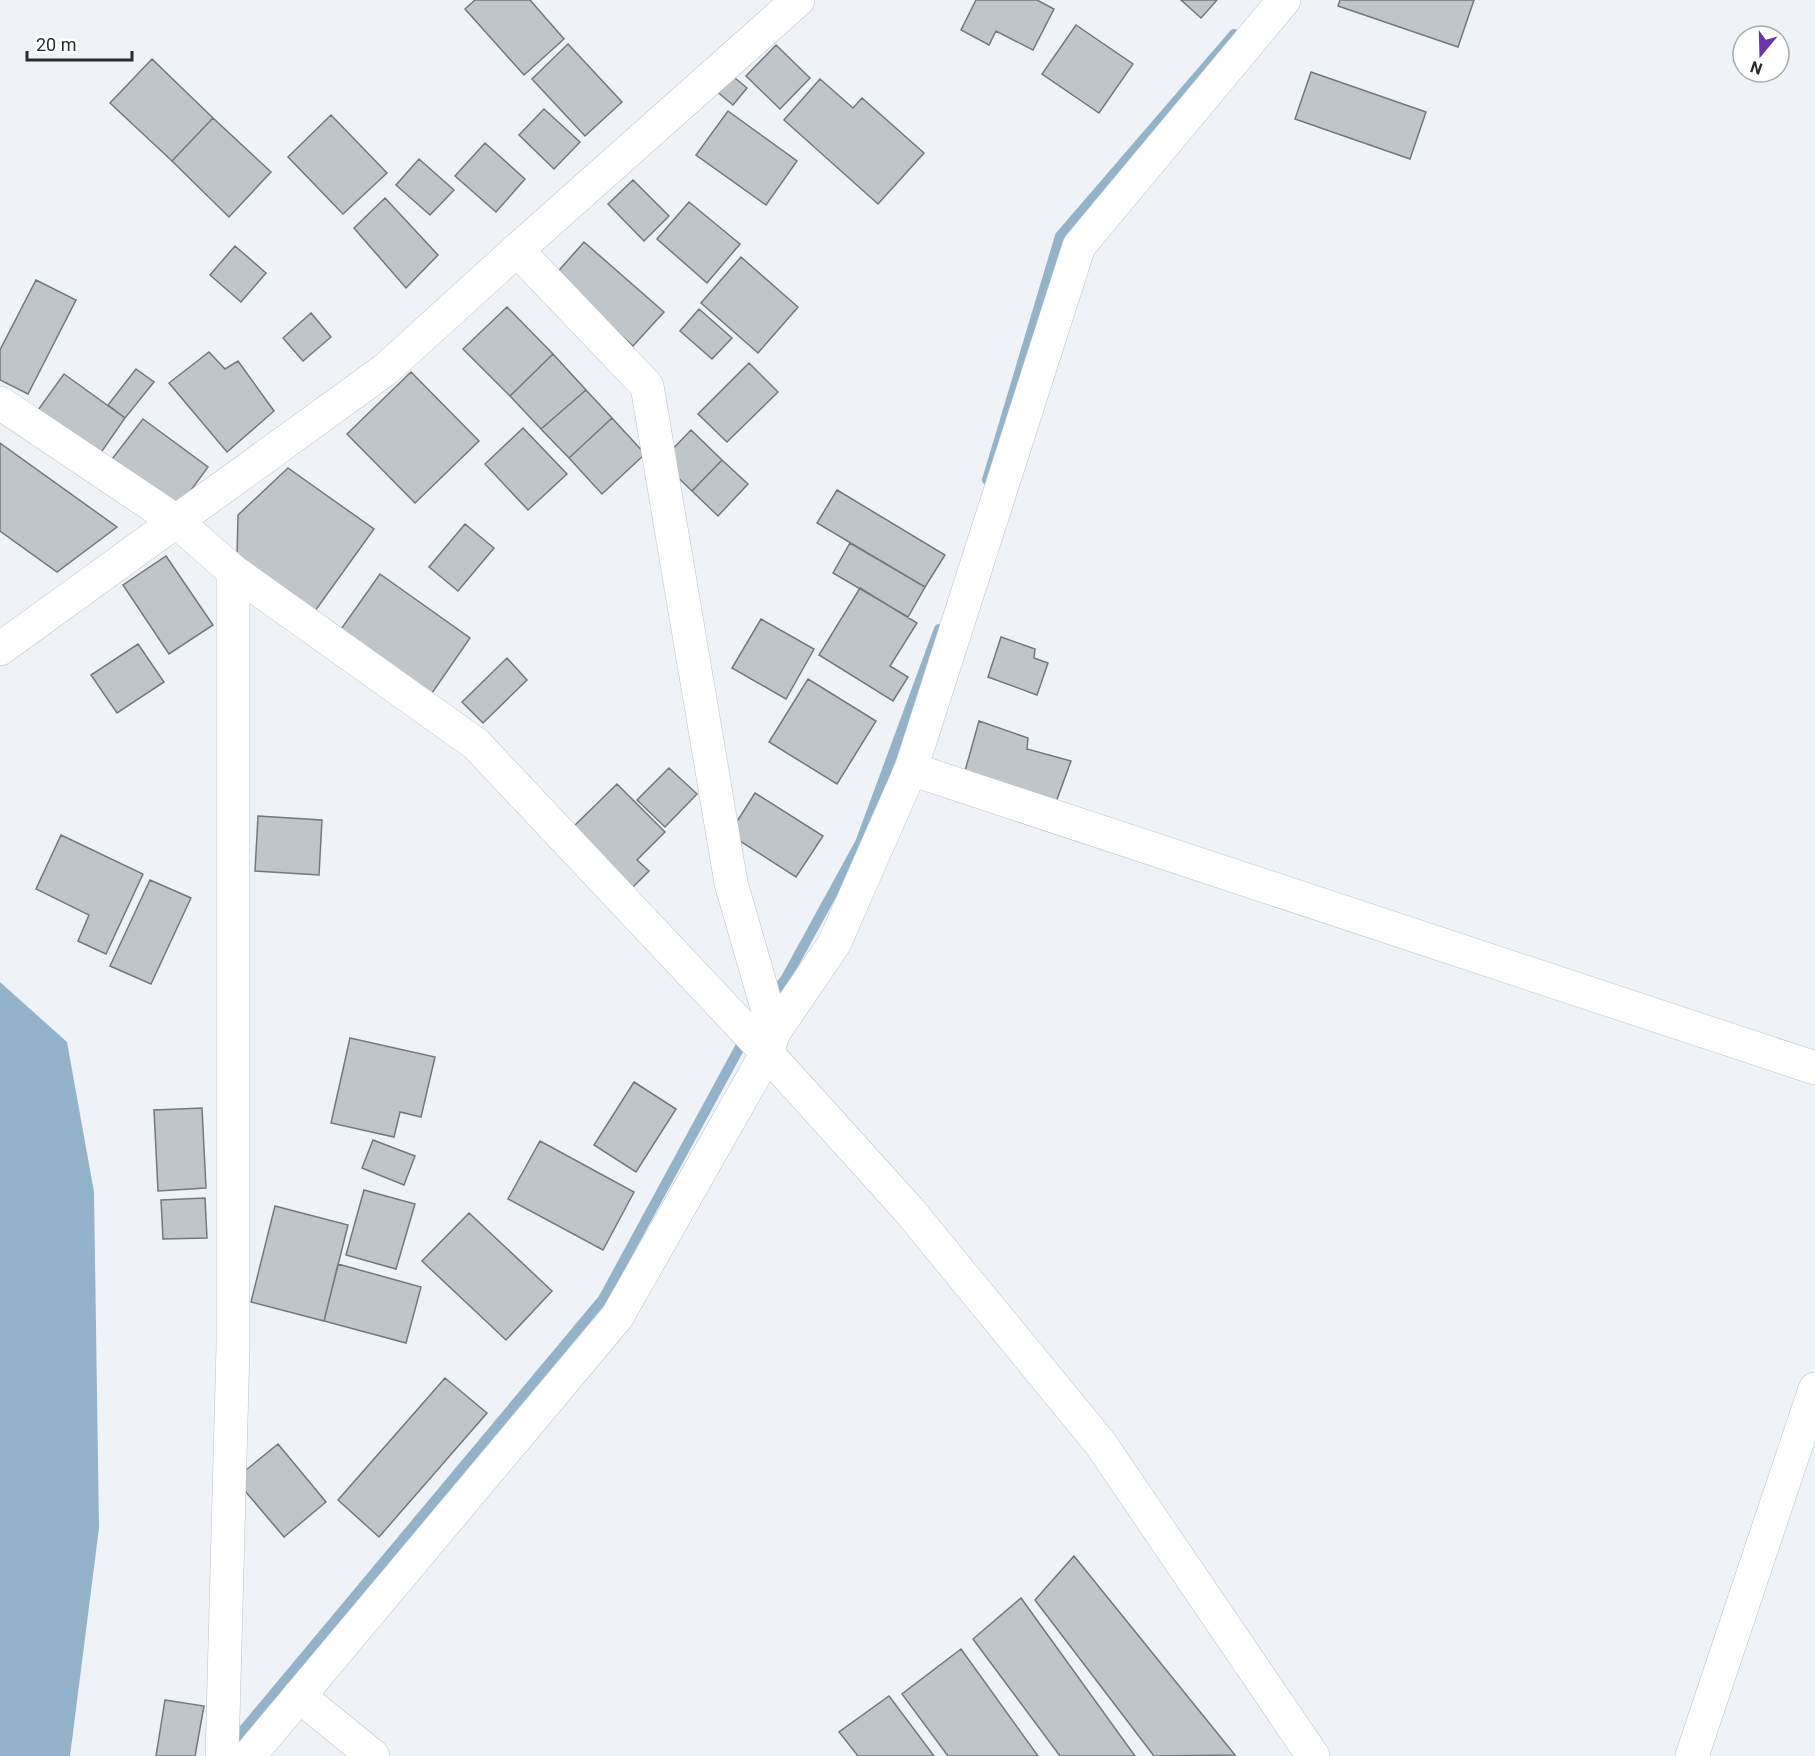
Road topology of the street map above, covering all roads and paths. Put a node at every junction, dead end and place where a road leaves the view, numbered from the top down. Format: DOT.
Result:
graph roads {
  1 [pos="798,0"];
  2 [pos="1284,0"];
  3 [pos="517,250"];
  4 [pos="0,403"];
  5 [pos="176,521"];
  6 [pos="233,571"];
  7 [pos="0,649"];
  8 [pos="911,770"];
  9 [pos="770,1042"];
  10 [pos="1815,1068"];
  11 [pos="1815,1389"];
  12 [pos="299,1696"];
  13 [pos="222,1756"];
  14 [pos="249,1756"];
  15 [pos="373,1756"];
  16 [pos="1313,1756"];
  17 [pos="1692,1756"];
  1 -- 3 [label="street"];
  2 -- 8 [label="street"];
  3 -- 5 [label="street"];
  3 -- 9 [label="street"];
  4 -- 5 [label="street"];
  5 -- 6 [label="street"];
  5 -- 7 [label="street"];
  6 -- 9 [label="street"];
  6 -- 13 [label="street"];
  8 -- 9 [label="street"];
  8 -- 10 [label="street"];
  9 -- 12 [label="street"];
  9 -- 16 [label="street"];
  11 -- 17 [label="street"];
  12 -- 14 [label="street"];
  12 -- 15 [label="street"];
}
